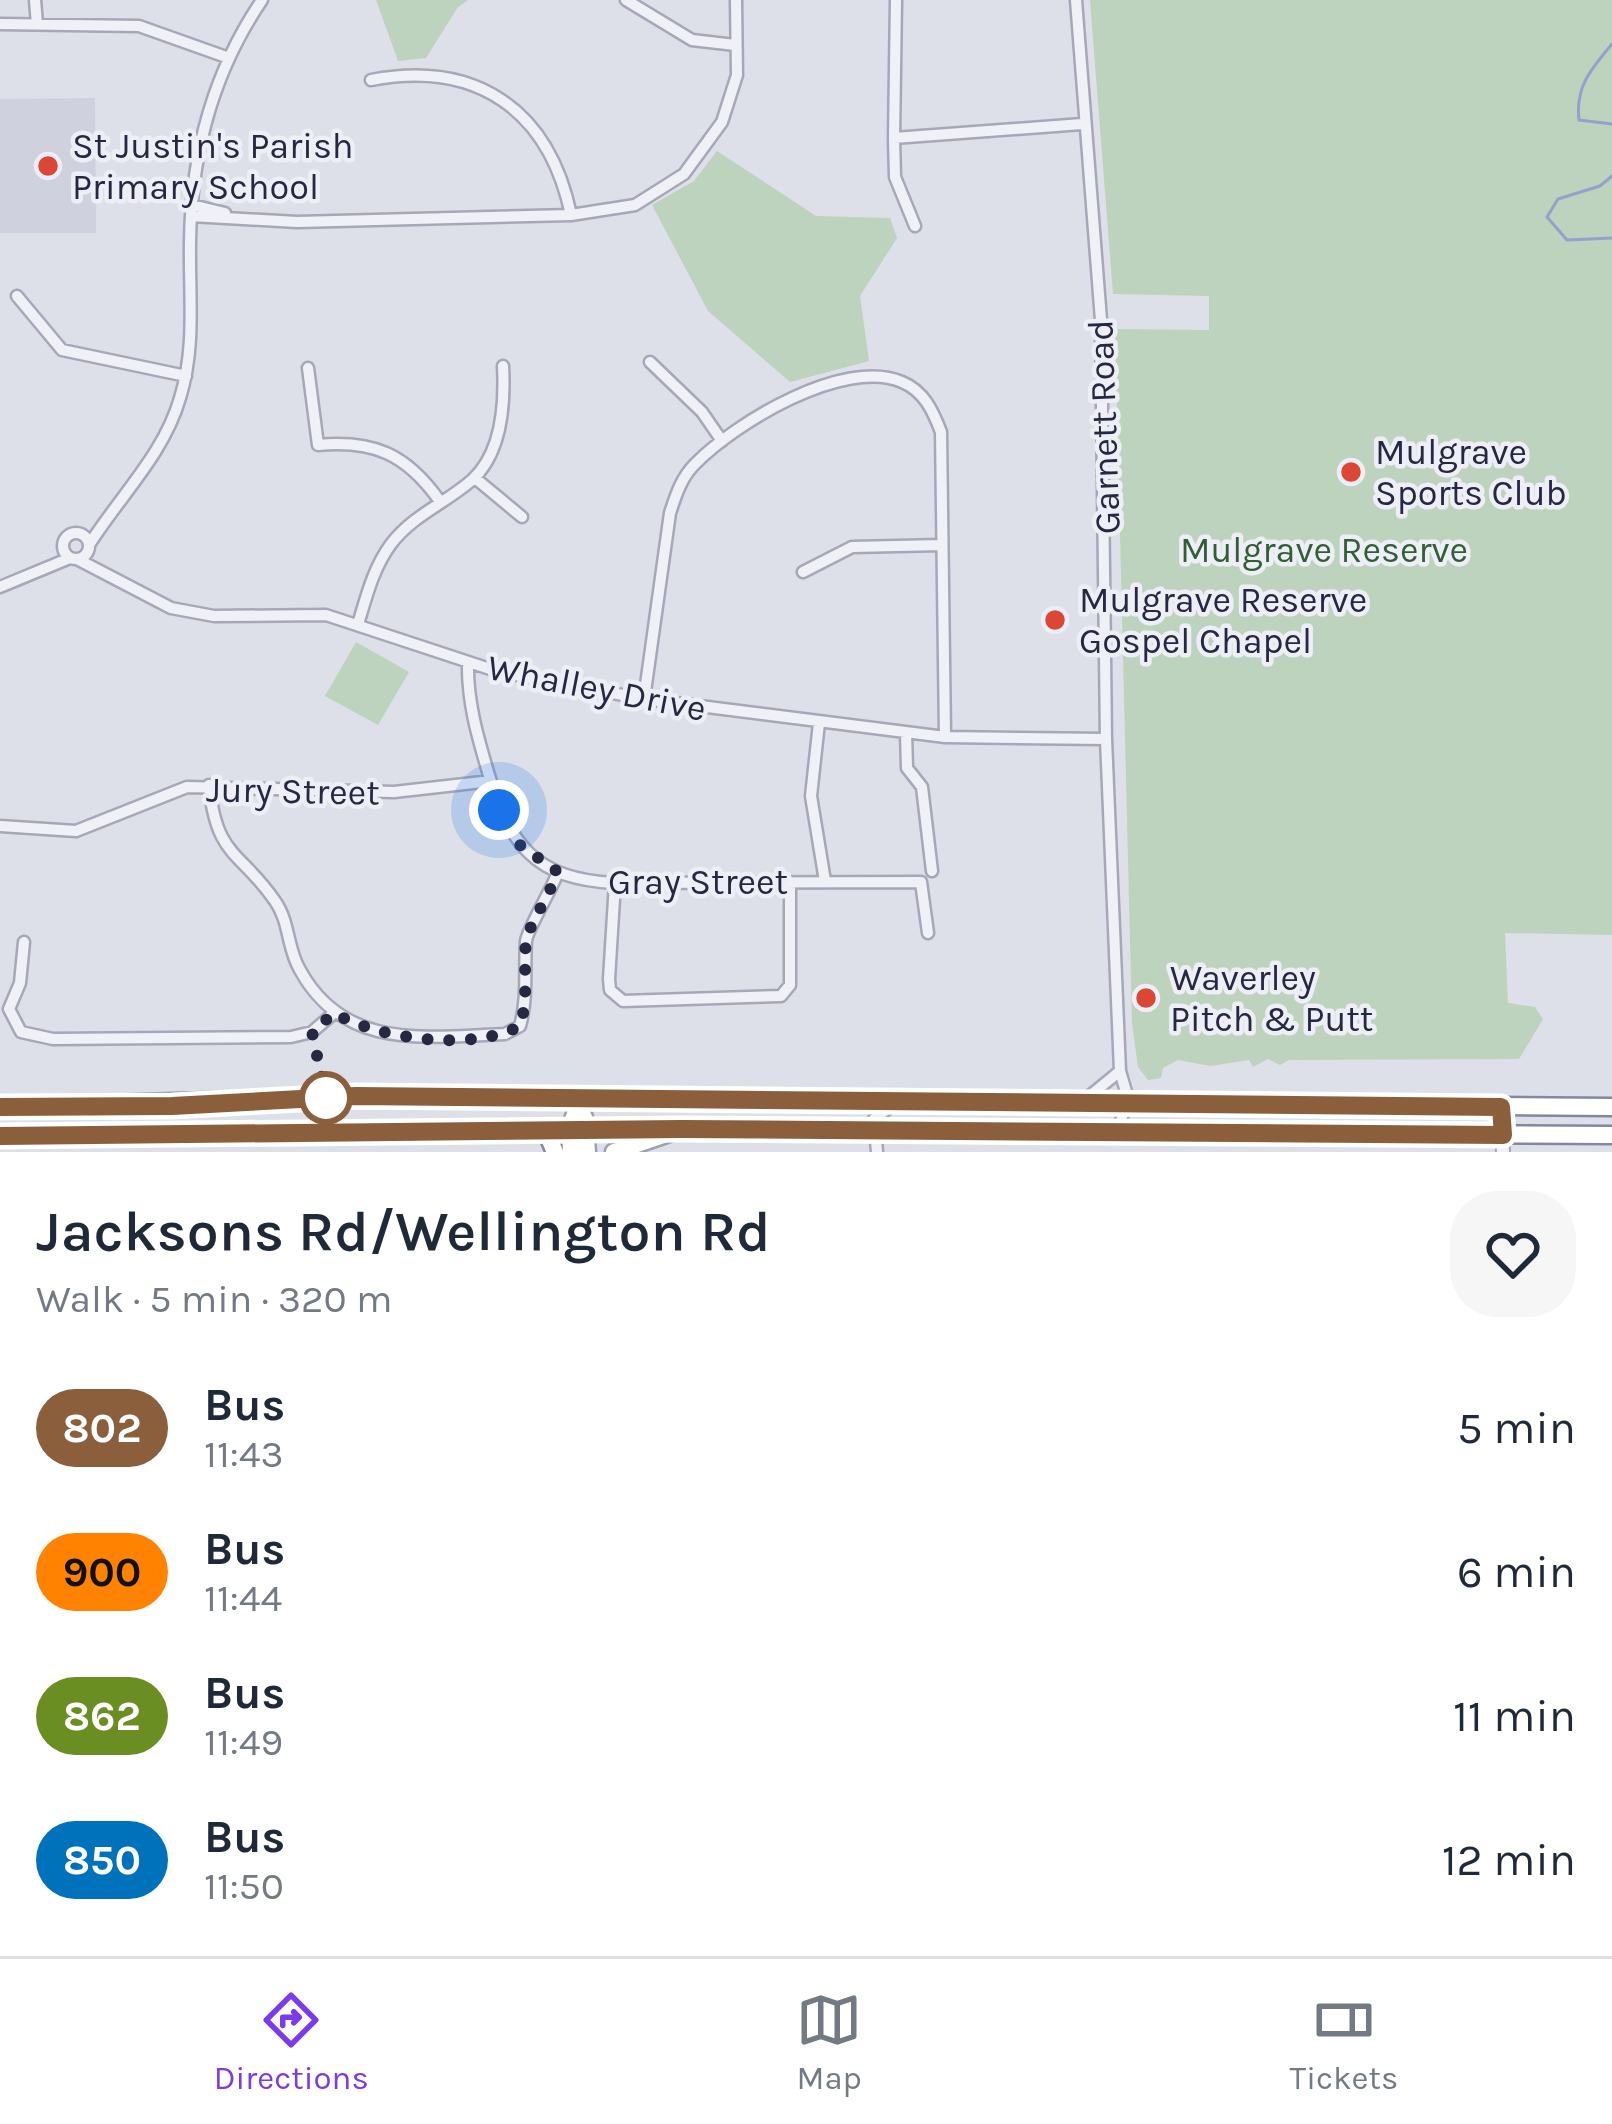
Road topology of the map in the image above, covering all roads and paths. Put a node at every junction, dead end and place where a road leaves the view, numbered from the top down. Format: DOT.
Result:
graph roads {
  1 [pos="35,0"];
  2 [pos="262,0"];
  3 [pos="626,0"];
  4 [pos="736,0"];
  5 [pos="896,0"];
  6 [pos="1076,0"];
  7 [pos="0,24"];
  8 [pos="37,24"];
  9 [pos="735,45"];
  10 [pos="229,58"];
  11 [pos="371,80"];
  12 [pos="1082,124"];
  13 [pos="894,138"];
  14 [pos="191,210"];
  15 [pos="571,215"];
  16 [pos="915,226"];
  17 [pos="17,296"];
  18 [pos="650,362"];
  19 [pos="503,366"];
  20 [pos="308,368"];
  21 [pos="186,376"];
  22 [pos="722,441"];
  23 [pos="475,478"];
  24 [pos="440,500"];
  25 [pos="109,513"];
  26 [pos="521,517"];
  27 [pos="78,533"];
  28 [pos="63,544"];
  29 [pos="942,545"];
  30 [pos="89,547"];
  31 [pos="74,558"];
  32 [pos="35,572"];
  33 [pos="802,572"];
  34 [pos="104,575"];
  35 [pos="0,587"];
  36 [pos="359,622"];
  37 [pos="474,664"];
  38 [pos="644,699"];
  39 [pos="819,723"];
  40 [pos="906,733"];
  41 [pos="945,737"];
  42 [pos="1106,739"];
  43 [pos="490,778"];
  44 [pos="209,785"];
  45 [pos="0,826"];
  46 [pos="932,871"];
  47 [pos="558,872"];
  48 [pos="826,881"];
  49 [pos="790,882"];
  50 [pos="615,883"];
  51 [pos="928,933"];
  52 [pos="24,942"];
  53 [pos="334,1013"];
  54 [pos="1120,1071"];
  55 [pos="580,1099"];
  56 [pos="902,1099"];
  57 [pos="996,1101"];
  58 [pos="1081,1104"];
  59 [pos="1125,1105"];
  60 [pos="0,1107"];
  61 [pos="1501,1107"];
  62 [pos="1612,1107"];
  63 [pos="545,1129"];
  64 [pos="579,1129"];
  65 [pos="682,1129"];
  66 [pos="874,1130"];
  67 [pos="995,1133"];
  68 [pos="1118,1135"];
  69 [pos="1612,1135"];
  70 [pos="0,1136"];
  71 [pos="1503,1143"];
  72 [pos="555,1152"];
  73 [pos="571,1152"];
  74 [pos="587,1152"];
  75 [pos="614,1152"];
  76 [pos="877,1152"];
  1 -- 8 [label="street"];
  2 -- 10 [label="street"];
  3 -- 9 [label="street"];
  4 -- 9 [label="street"];
  5 -- 13 [label="street"];
  6 -- 12 [label="street, Garnett Road"];
  7 -- 8 [label="street"];
  8 -- 10 [label="street"];
  9 -- 15 [label="street"];
  10 -- 14 [label="street"];
  11 -- 15 [label="street"];
  12 -- 13 [label="street"];
  12 -- 42 [label="street, Garnett Road"];
  13 -- 16 [label="street"];
  14 -- 15 [label="street"];
  14 -- 21 [label="street"];
  17 -- 21 [label="street"];
  18 -- 22 [label="street"];
  19 -- 23 [label="street"];
  20 -- 24 [label="street"];
  21 -- 25 [label="street"];
  22 -- 29 [label="street"];
  22 -- 38 [label="street"];
  23 -- 24 [label="street"];
  23 -- 26 [label="street"];
  24 -- 36 [label="street"];
  25 -- 27 [label="street"];
  25 -- 30 [label="street"];
  27 -- 28 [label="street"];
  27 -- 30 [label="street"];
  28 -- 31 [label="street"];
  28 -- 32 [label="street"];
  29 -- 33 [label="street"];
  29 -- 41 [label="street"];
  30 -- 31 [label="street"];
  30 -- 34 [label="street"];
  31 -- 32 [label="street"];
  31 -- 34 [label="street, Whalley Drive"];
  32 -- 35 [label="street"];
  34 -- 36 [label="street, Whalley Drive"];
  36 -- 37 [label="street, Whalley Drive"];
  37 -- 38 [label="street, Whalley Drive"];
  37 -- 43 [label="street, Gray Street"];
  38 -- 39 [label="street, Whalley Drive"];
  39 -- 40 [label="street, Whalley Drive"];
  39 -- 48 [label="street, Gray Street"];
  40 -- 41 [label="street, Whalley Drive"];
  40 -- 46 [label="street"];
  41 -- 42 [label="street, Whalley Drive"];
  42 -- 54 [label="street, Garnett Road"];
  43 -- 44 [label="street, Jury Street"];
  43 -- 47 [label="street, Gray Street"];
  44 -- 45 [label="street, Jury Street"];
  44 -- 53 [label="street"];
  47 -- 50 [label="street, Gray Street"];
  47 -- 53 [label="street"];
  48 -- 49 [label="street, Gray Street"];
  48 -- 51 [label="street, Gray Street"];
  49 -- 50 [label="street, Gray Street"];
  49 -- 50 [label="street"];
  52 -- 53 [label="street"];
  54 -- 58 [label="street"];
  54 -- 59 [label="street, Garnett Road"];
  55 -- 56 [label="main road"];
  55 -- 60 [label="main road"];
  55 -- 64 [label="main road"];
  56 -- 57 [label="main road"];
  56 -- 66 [label="street"];
  57 -- 58 [label="main road"];
  57 -- 67 [label="main road"];
  58 -- 59 [label="main road"];
  59 -- 61 [label="main road"];
  59 -- 68 [label="street, Garnett Road"];
  61 -- 62 [label="main road"];
  61 -- 71 [label="street"];
  63 -- 64 [label="main road"];
  63 -- 70 [label="main road"];
  63 -- 72 [label="main road"];
  64 -- 65 [label="main road"];
  64 -- 73 [label="main road"];
  64 -- 74 [label="main road"];
  65 -- 66 [label="main road"];
  65 -- 75 [label="main road"];
  66 -- 67 [label="main road"];
  66 -- 76 [label="street"];
  67 -- 68 [label="main road"];
  68 -- 71 [label="main road"];
  69 -- 71 [label="main road"];
}
